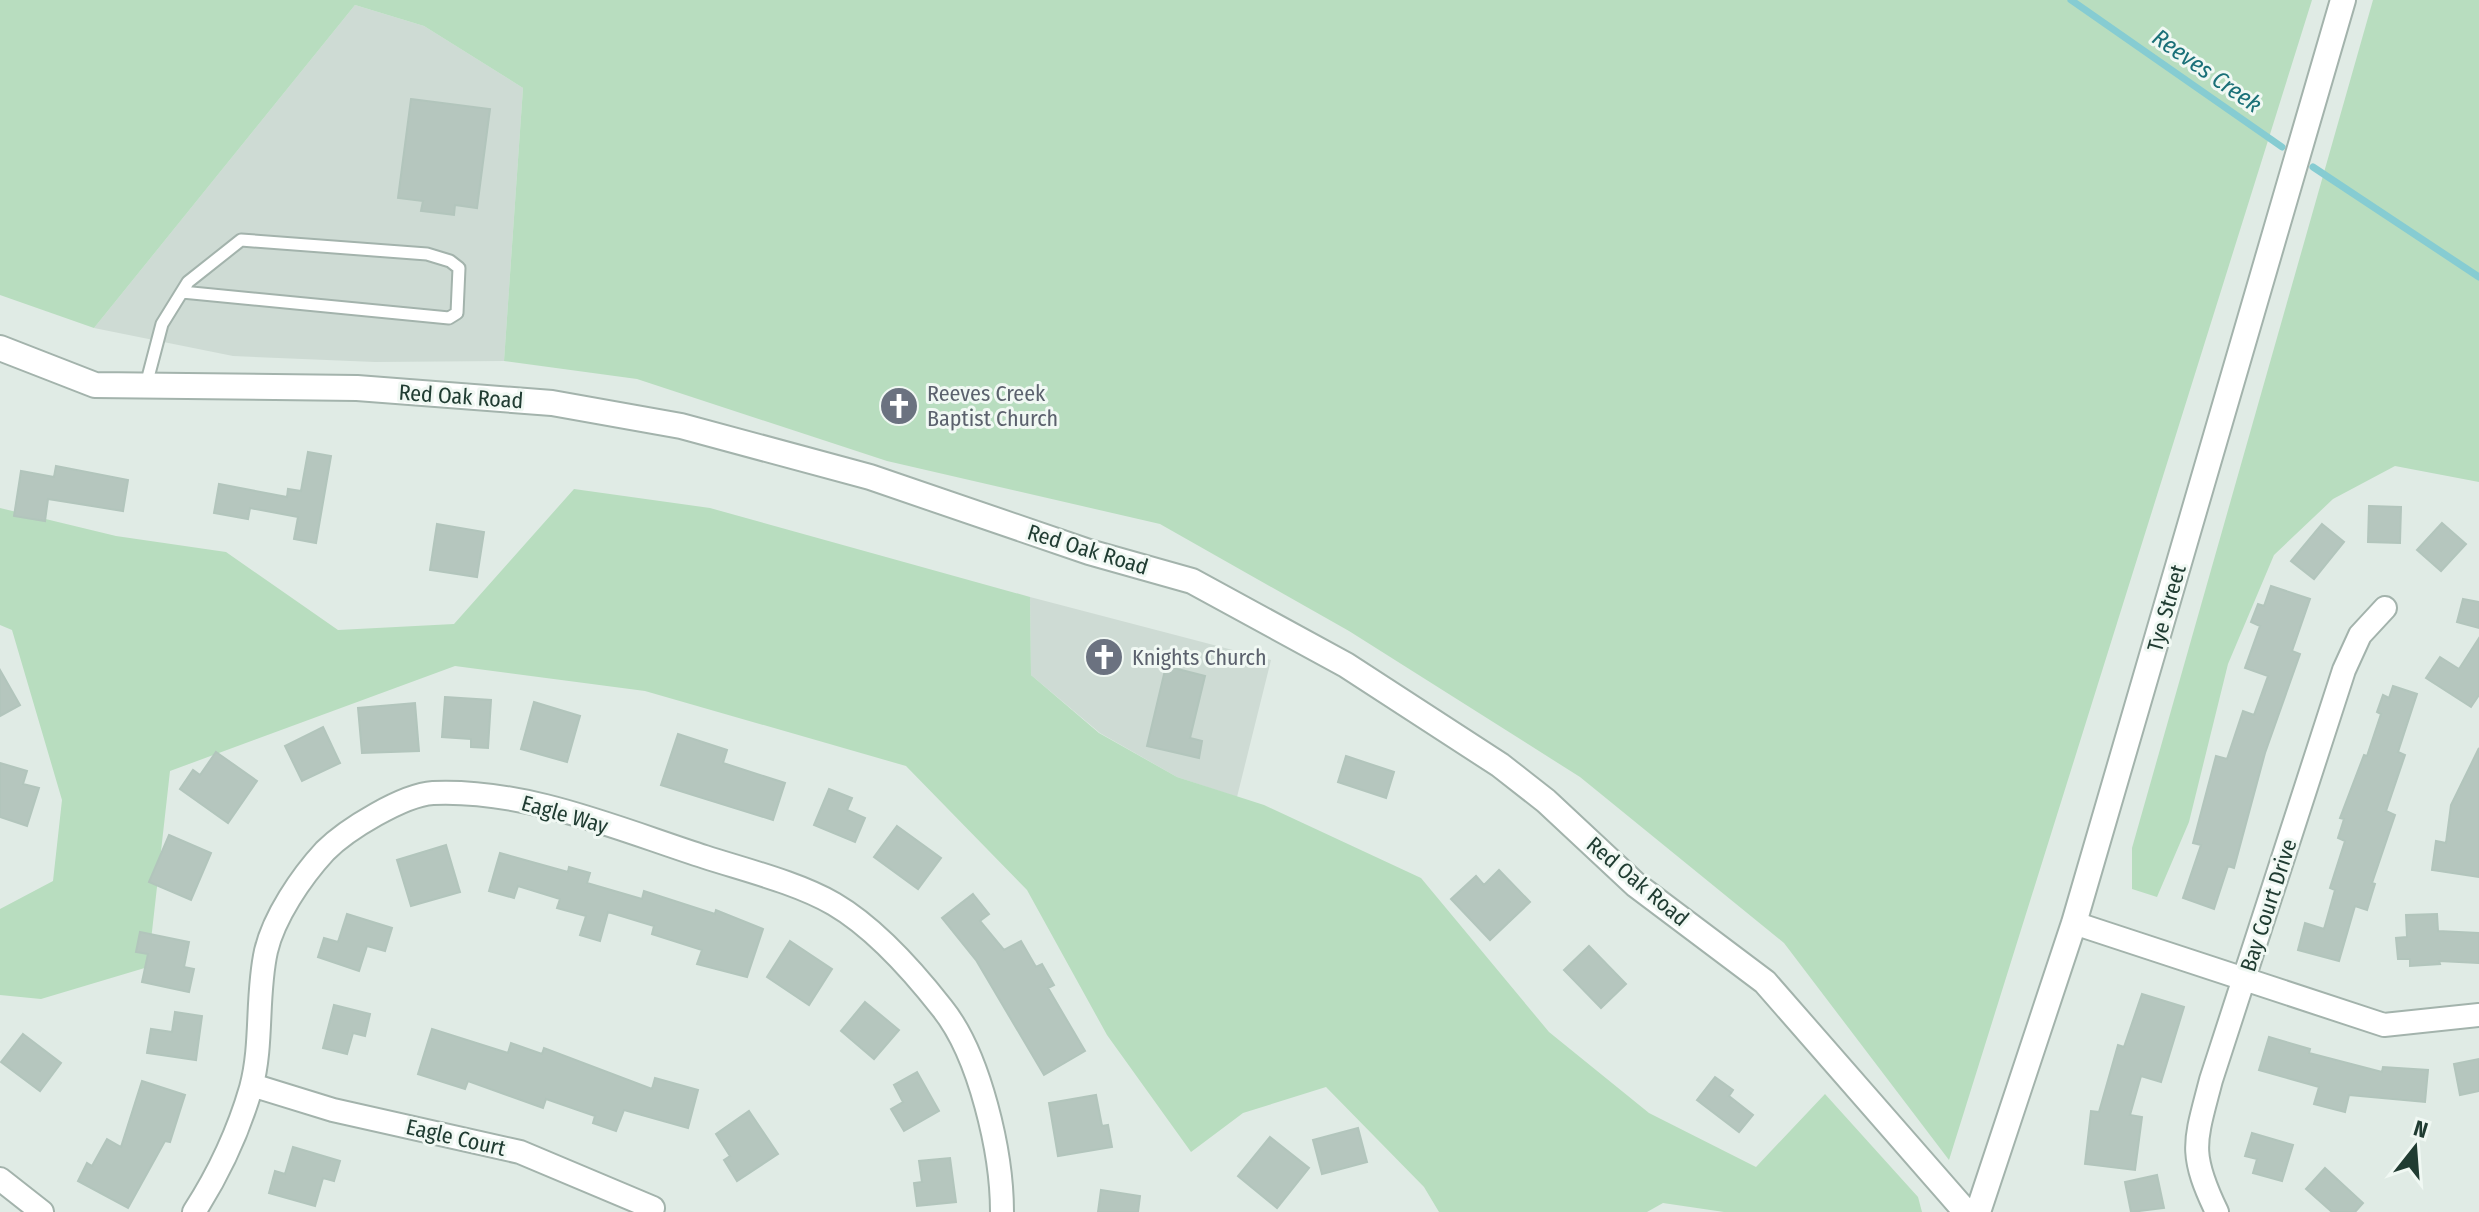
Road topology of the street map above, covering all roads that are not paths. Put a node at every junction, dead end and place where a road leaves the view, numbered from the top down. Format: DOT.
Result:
graph roads {
  1 [pos="2343,0"];
  2 [pos="182,292"];
  3 [pos="0,348"];
  4 [pos="146,385"];
  5 [pos="2385,608"];
  6 [pos="2074,923"];
  7 [pos="2243,980"];
  8 [pos="2479,1015"];
  9 [pos="252,1085"];
  10 [pos="0,1179"];
  11 [pos="653,1208"];
  12 [pos="42,1212"];
  13 [pos="194,1212"];
  14 [pos="1002,1212"];
  15 [pos="1966,1212"];
  16 [pos="1978,1212"];
  17 [pos="2217,1212"];
  1 -- 6 [label="street, Tye Street"];
  2 -- 2 [label="lane"];
  2 -- 4 [label="lane"];
  3 -- 4 [label="street, Red Oak Road"];
  4 -- 15 [label="street, Red Oak Road"];
  5 -- 7 [label="street, Bay Court Drive"];
  6 -- 7 [label="street"];
  6 -- 16 [label="street, Tye Street"];
  7 -- 8 [label="street"];
  7 -- 17 [label="street, Bay Court Drive"];
  9 -- 11 [label="street, Eagle Court"];
  9 -- 13 [label="street, Eagle Way"];
  9 -- 14 [label="street, Eagle Way"];
  10 -- 12 [label="street"];
}
